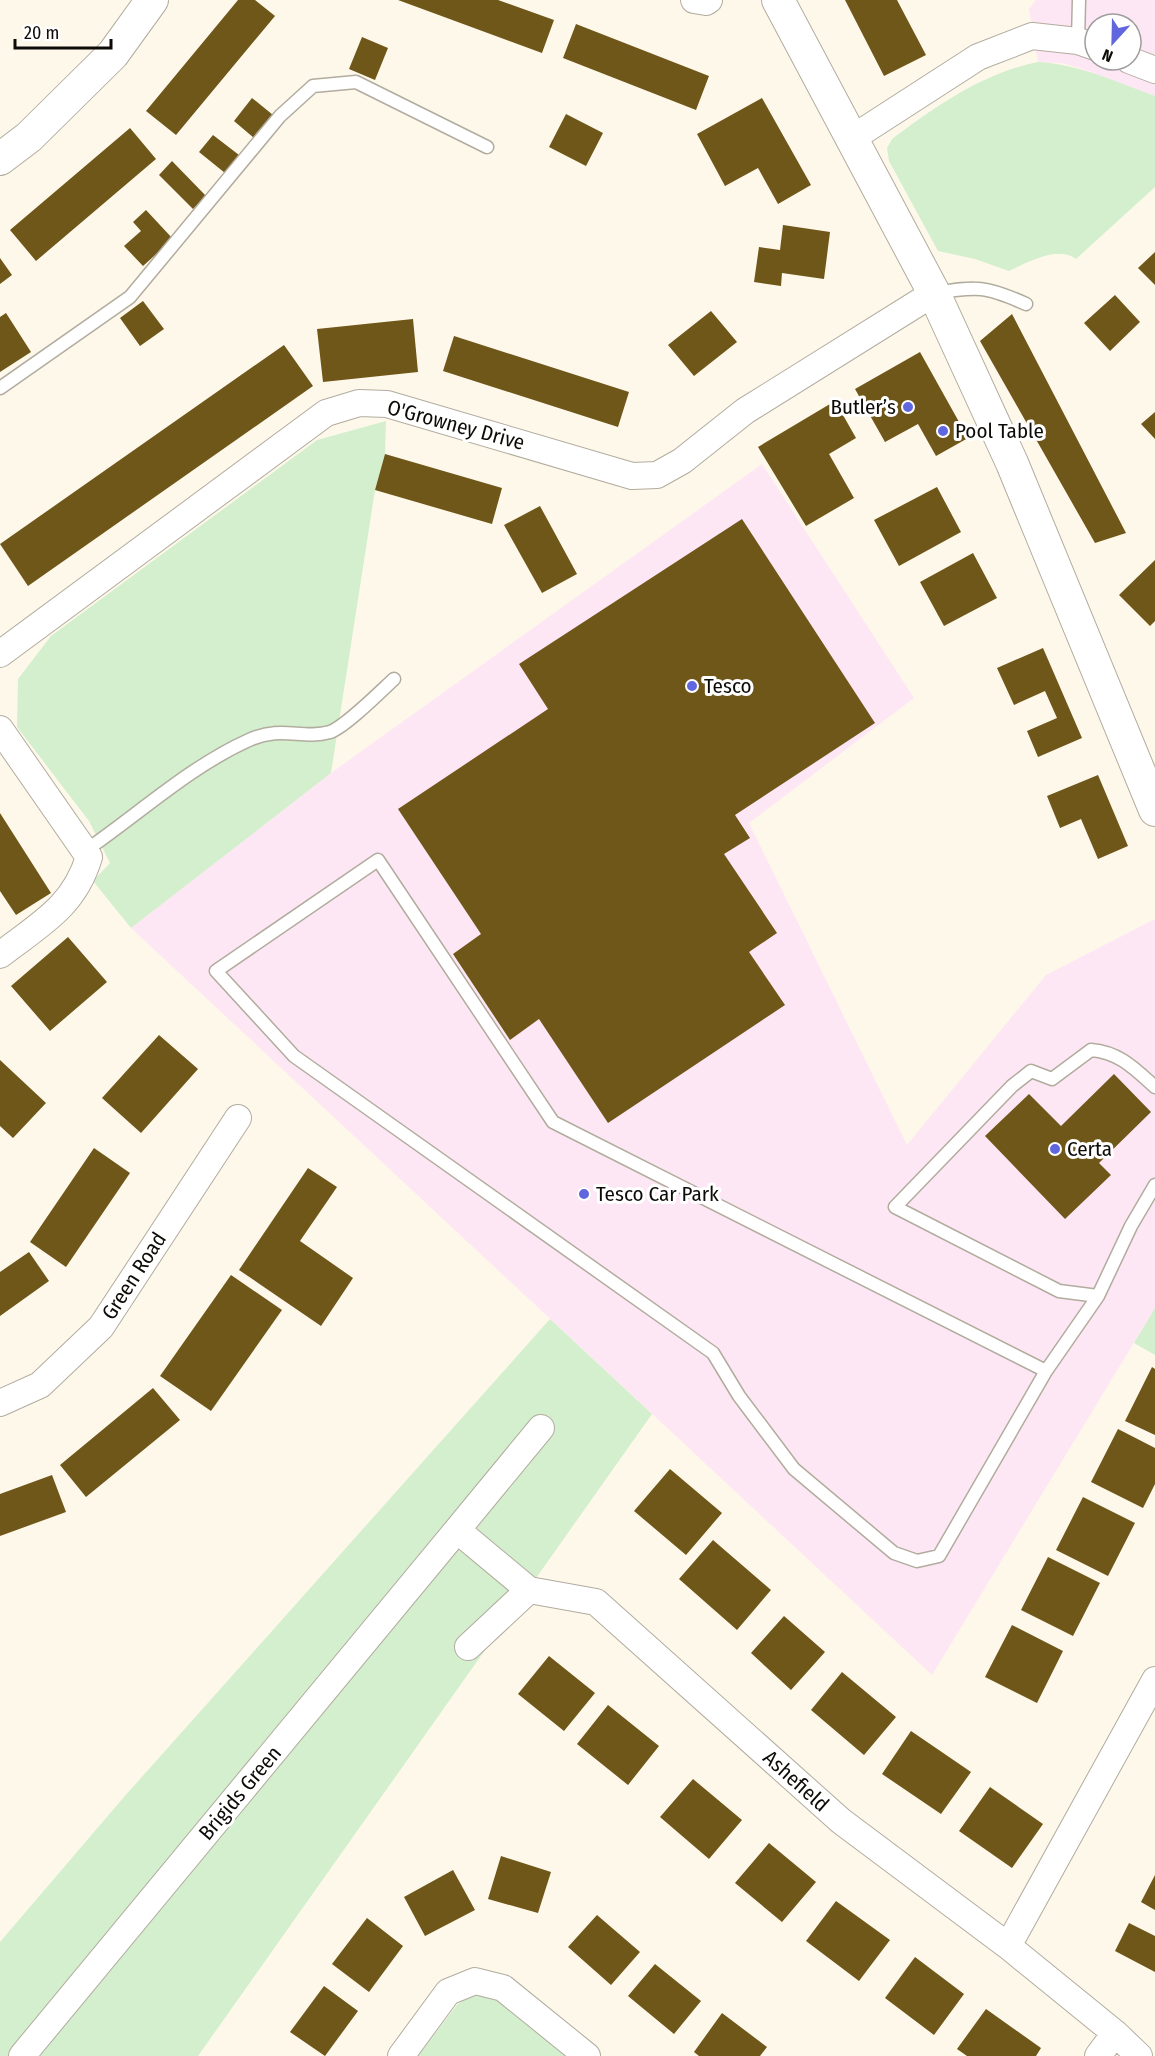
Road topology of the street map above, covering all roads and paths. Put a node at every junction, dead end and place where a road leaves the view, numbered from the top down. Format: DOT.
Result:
graph roads {
  1 [pos="152,0"];
  2 [pos="694,0"];
  3 [pos="710,0"];
  4 [pos="778,0"];
  5 [pos="1079,0"];
  6 [pos="1083,22"];
  7 [pos="1083,43"];
  8 [pos="851,139"];
  9 [pos="487,147"];
  10 [pos="0,159"];
  11 [pos="934,293"];
  12 [pos="1026,304"];
  13 [pos="0,388"];
  14 [pos="0,654"];
  15 [pos="394,679"];
  16 [pos="0,729"];
  17 [pos="1155,810"];
  18 [pos="85,851"];
  19 [pos="0,955"];
  20 [pos="1155,1087"];
  21 [pos="238,1118"];
  22 [pos="1155,1185"];
  23 [pos="1098,1296"];
  24 [pos="1046,1371"];
  25 [pos="0,1403"];
  26 [pos="541,1428"];
  27 [pos="457,1530"];
  28 [pos="529,1590"];
  29 [pos="468,1647"];
  30 [pos="1155,1680"];
  31 [pos="1008,1946"];
  32 [pos="1115,2033"];
  33 [pos="22,2056"];
  34 [pos="401,2056"];
  35 [pos="587,2056"];
  36 [pos="1098,2056"];
  37 [pos="1139,2056"];
  1 -- 10 [label="street"];
  2 -- 3 [label="street"];
  4 -- 8 [label="street"];
  5 -- 6 [label="lane"];
  7 -- 8 [label="street"];
  8 -- 11 [label="street"];
  9 -- 13 [label="lane"];
  11 -- 12 [label="lane"];
  11 -- 14 [label="street, O'Growney Drive"];
  11 -- 17 [label="street"];
  15 -- 18 [label="lane"];
  16 -- 18 [label="street"];
  18 -- 19 [label="street"];
  20 -- 23 [label="lane"];
  21 -- 25 [label="street, Green Road"];
  22 -- 23 [label="lane"];
  23 -- 24 [label="lane"];
  24 -- 24 [label="lane"];
  26 -- 27 [label="street, Brigids Green"];
  27 -- 28 [label="street"];
  27 -- 33 [label="street, Brigids Green"];
  28 -- 29 [label="street"];
  28 -- 31 [label="street, Ashefield"];
  30 -- 31 [label="street"];
  31 -- 32 [label="street, Ashefield"];
  32 -- 36 [label="street"];
  32 -- 37 [label="street, Ashefield"];
  34 -- 35 [label="street"];
}
